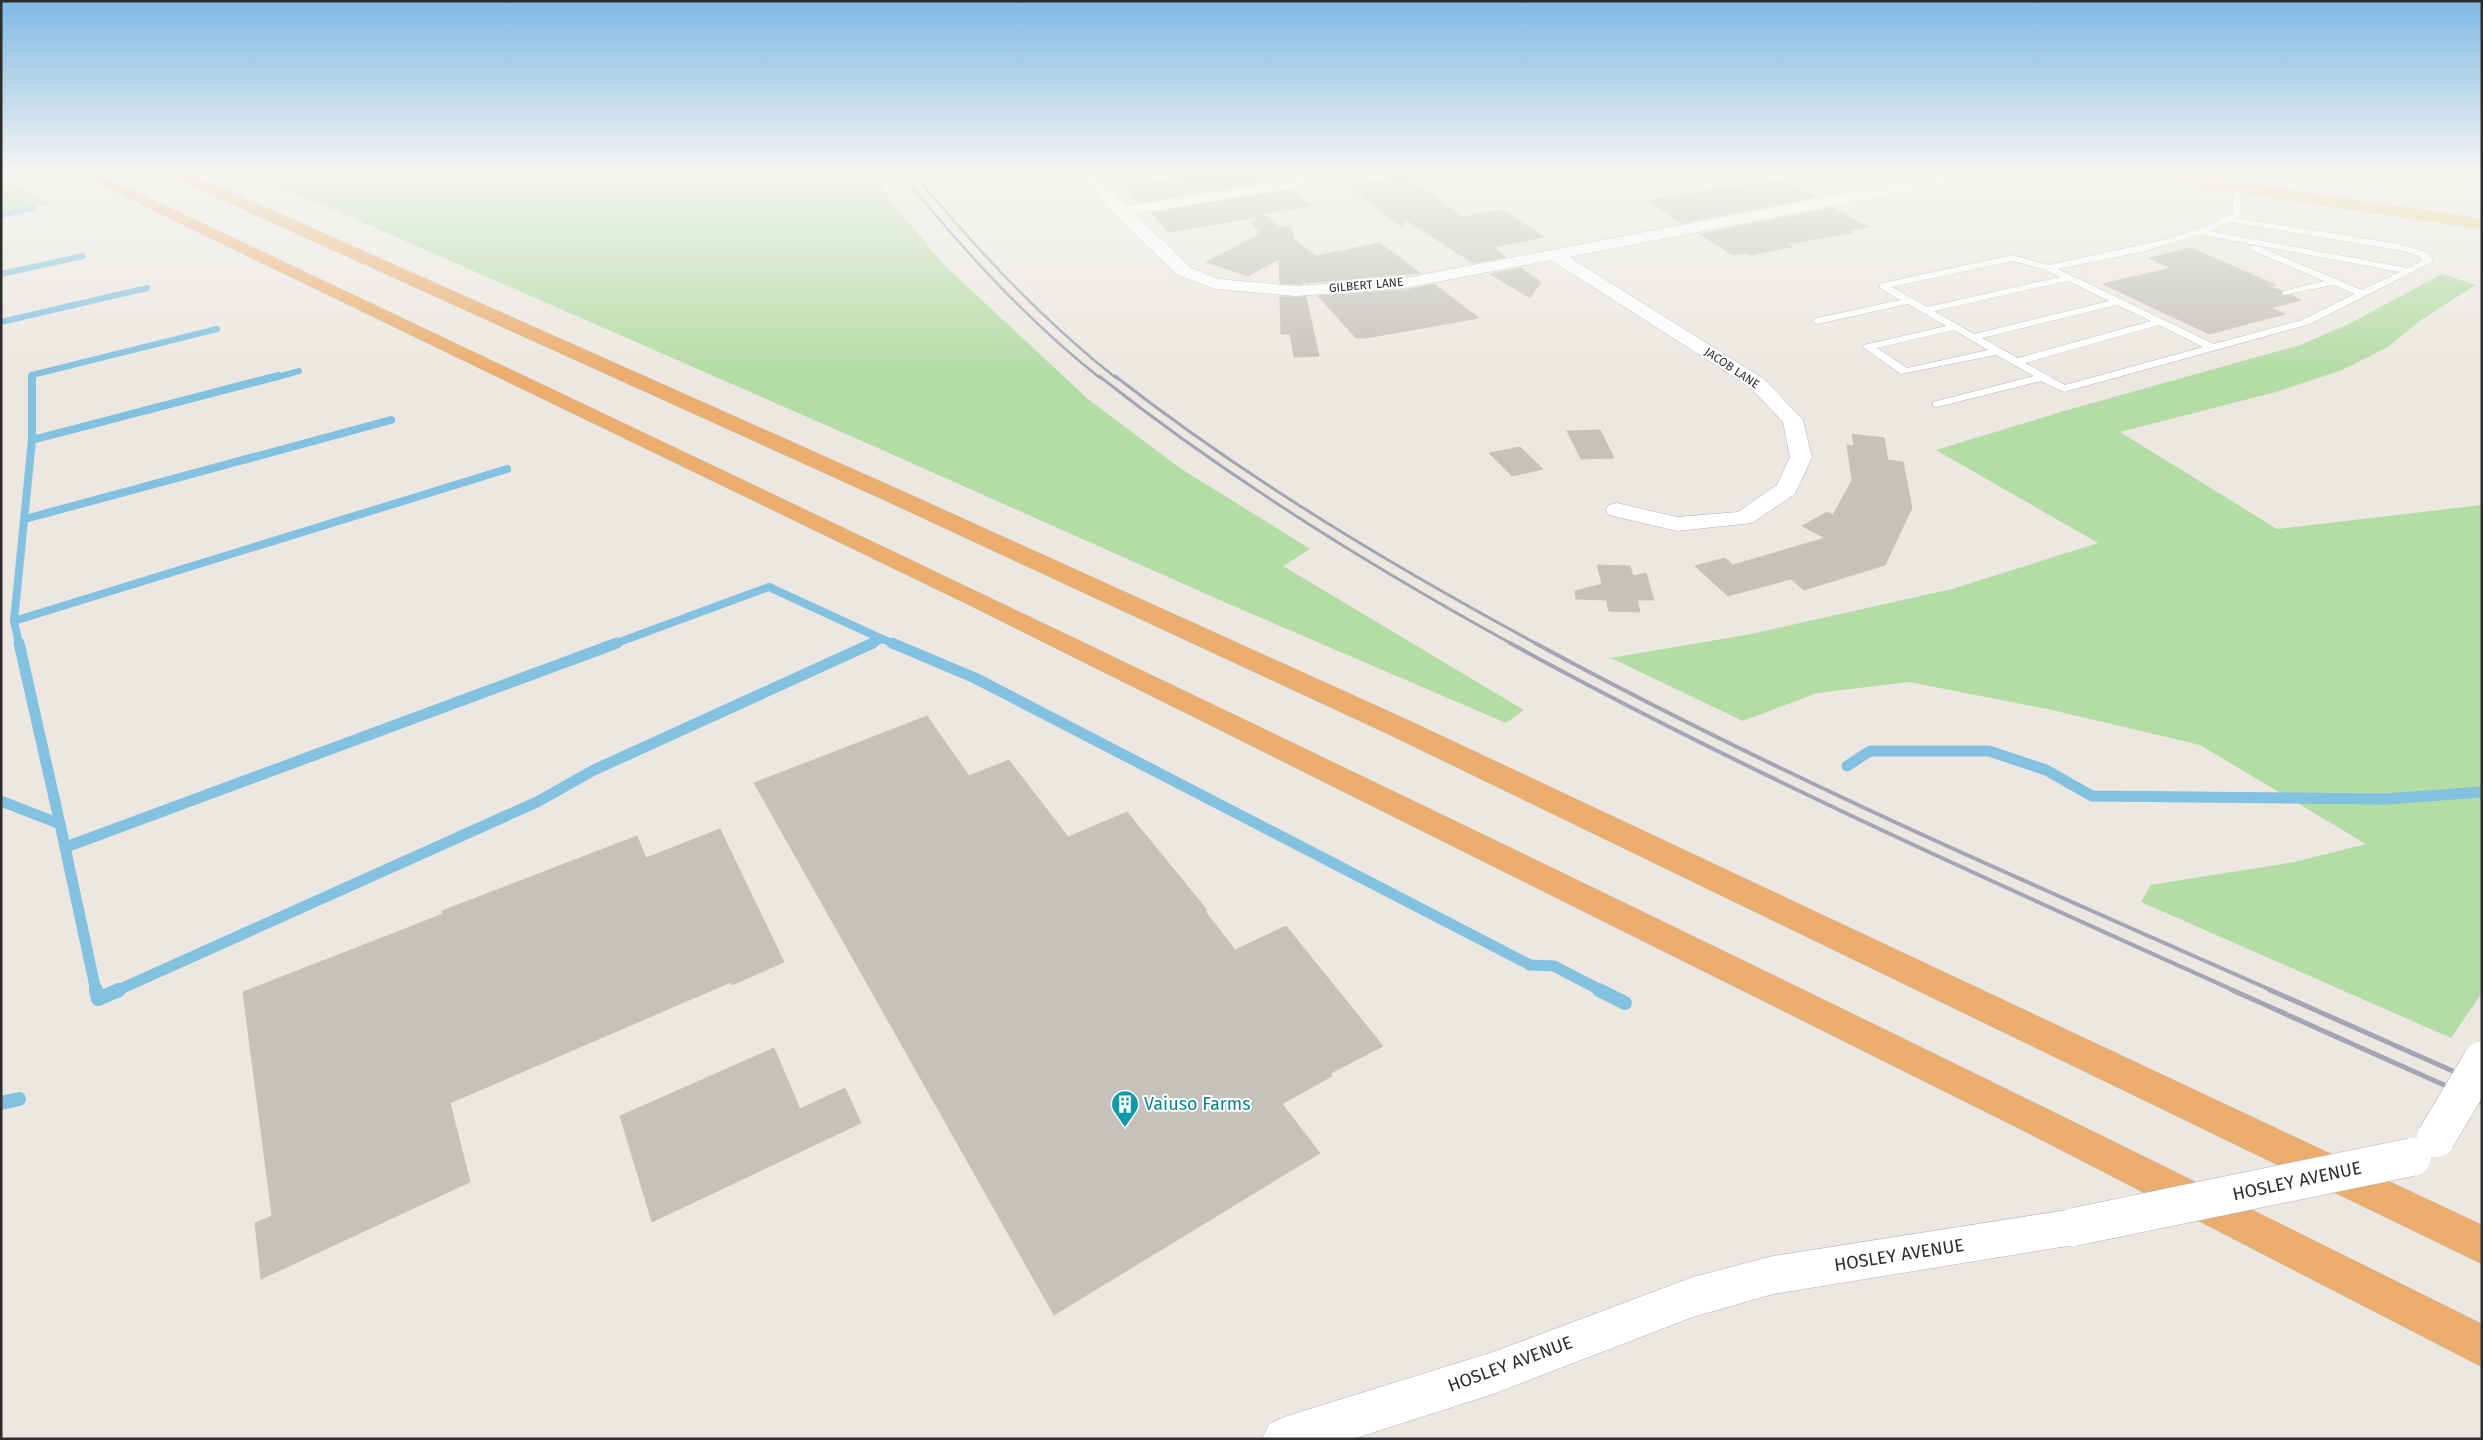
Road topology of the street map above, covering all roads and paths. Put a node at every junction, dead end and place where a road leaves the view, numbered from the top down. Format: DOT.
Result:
graph roads {
  1 [pos="220,238"];
  2 [pos="322,238"];
  3 [pos="1149,238"];
  4 [pos="1631,238"];
  5 [pos="2180,238"];
  6 [pos="2233,238"];
  7 [pos="2239,238"];
  8 [pos="2345,238"];
  9 [pos="1552,253"];
  10 [pos="2049,268"];
  11 [pos="2410,271"];
  12 [pos="2070,278"];
  13 [pos="2334,282"];
  14 [pos="2286,293"];
  15 [pos="2363,294"];
  16 [pos="1908,301"];
  17 [pos="2118,302"];
  18 [pos="1924,310"];
  19 [pos="1817,321"];
  20 [pos="2160,322"];
  21 [pos="1955,327"];
  22 [pos="1973,337"];
  23 [pos="2213,348"];
  24 [pos="1998,351"];
  25 [pos="2016,362"];
  26 [pos="2043,377"];
  27 [pos="1938,404"];
  28 [pos="1616,510"];
  29 [pos="2482,1061"];
  30 [pos="2482,1245"];
  31 [pos="2482,1346"];
  32 [pos="1284,1439"];
  1 -- 31 [label="highway"];
  2 -- 30 [label="highway"];
  3 -- 9 [label="street, GILBERT LANE"];
  4 -- 9 [label="street, GILBERT LANE"];
  5 -- 10 [label="lane"];
  6 -- 13 [label="lane"];
  7 -- 11 [label="lane"];
  8 -- 11 [label="lane"];
  9 -- 28 [label="street, JACOB LANE"];
  10 -- 12 [label="lane"];
  10 -- 16 [label="lane"];
  11 -- 15 [label="lane"];
  12 -- 17 [label="lane"];
  12 -- 18 [label="lane"];
  13 -- 14 [label="lane"];
  13 -- 15 [label="lane"];
  15 -- 23 [label="lane"];
  16 -- 18 [label="lane"];
  16 -- 19 [label="lane"];
  17 -- 20 [label="lane"];
  17 -- 22 [label="lane"];
  18 -- 21 [label="lane"];
  20 -- 23 [label="lane"];
  20 -- 25 [label="lane"];
  21 -- 22 [label="lane"];
  21 -- 24 [label="lane"];
  22 -- 24 [label="lane"];
  23 -- 26 [label="lane"];
  24 -- 25 [label="lane"];
  25 -- 26 [label="lane"];
  26 -- 27 [label="lane"];
  29 -- 32 [label="street, HOSLEY AVENUE, bridge"];
}
